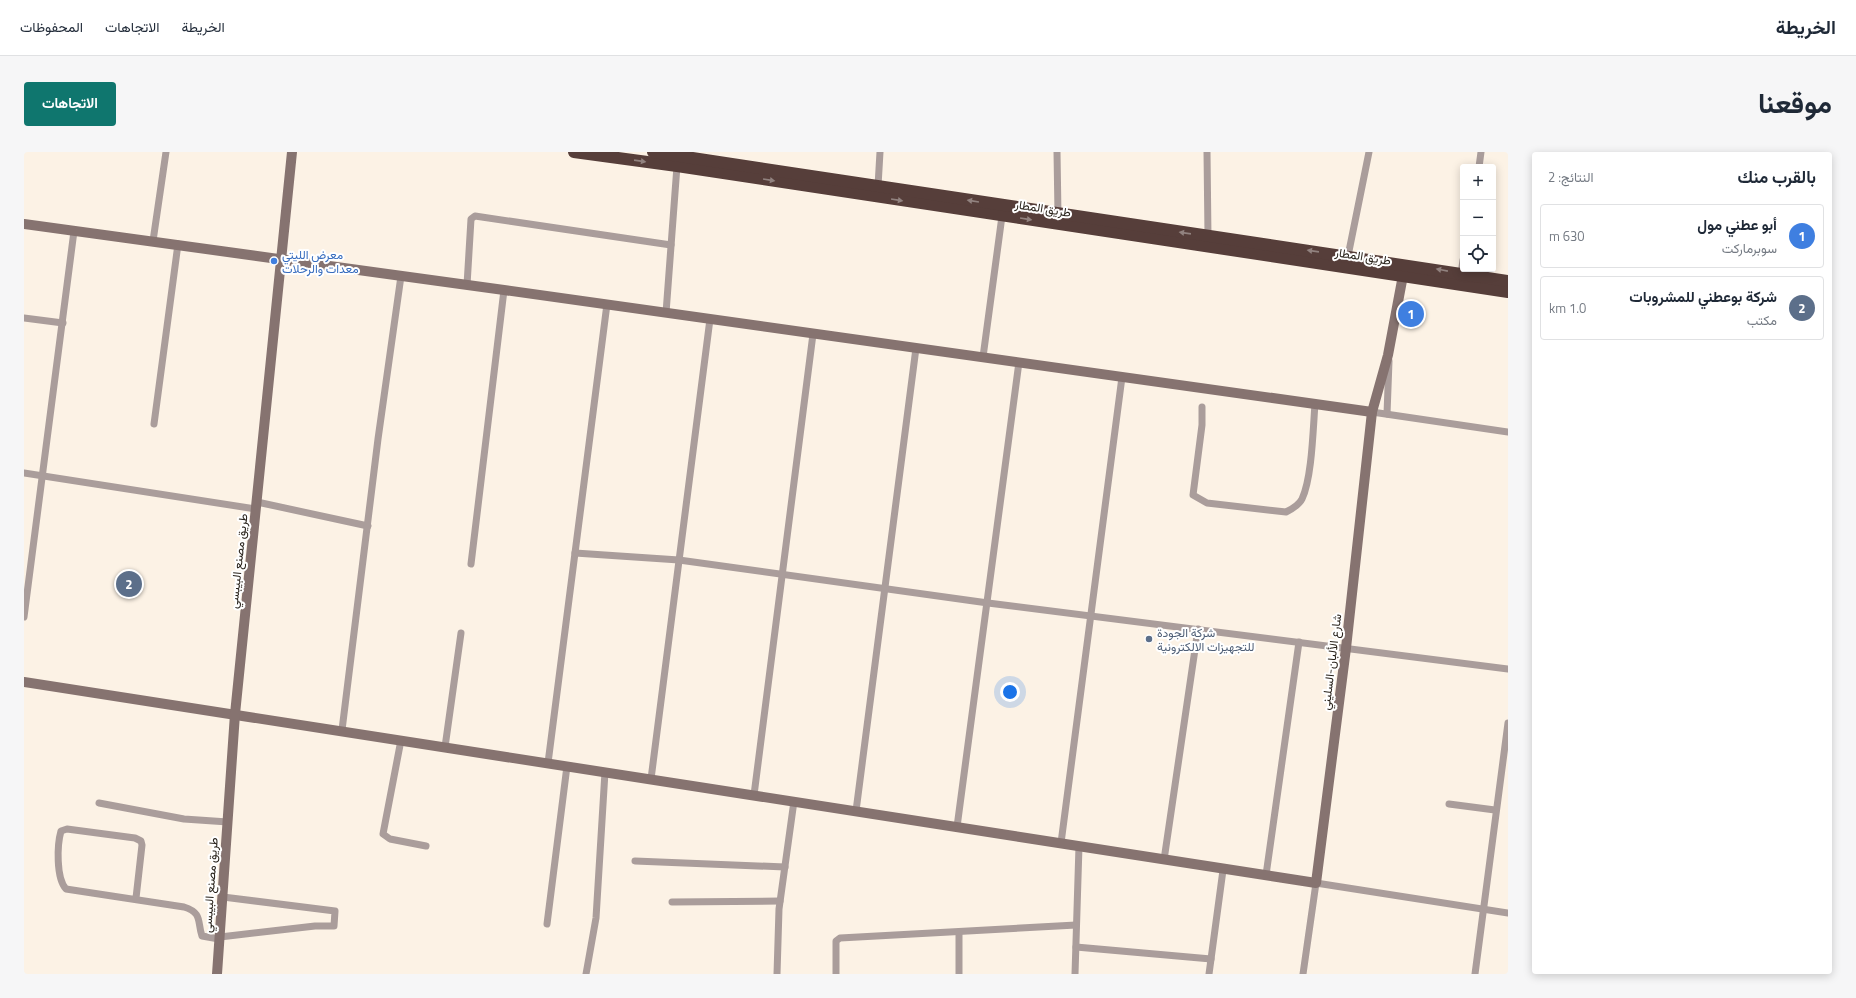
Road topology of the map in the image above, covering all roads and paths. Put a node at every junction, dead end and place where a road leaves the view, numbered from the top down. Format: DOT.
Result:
graph roads {
  1 [pos="166,152"];
  2 [pos="292,152"];
  3 [pos="574,152"];
  4 [pos="656,152"];
  5 [pos="880,152"];
  6 [pos="1057,152"];
  7 [pos="1207,152"];
  8 [pos="1370,152"];
  9 [pos="1481,152"];
  10 [pos="1479,164"];
  11 [pos="677,166"];
  12 [pos="878,186"];
  13 [pos="937,200"];
  14 [pos="1058,214"];
  15 [pos="1002,216"];
  16 [pos="24,224"];
  17 [pos="74,231"];
  18 [pos="1208,236"];
  19 [pos="153,241"];
  20 [pos="178,244"];
  21 [pos="671,245"];
  22 [pos="1348,256"];
  23 [pos="281,259"];
  24 [pos="1404,270"];
  25 [pos="1461,274"];
  26 [pos="401,276"];
  27 [pos="1508,281"];
  28 [pos="467,285"];
  29 [pos="504,290"];
  30 [pos="1508,292"];
  31 [pos="607,304"];
  32 [pos="666,313"];
  33 [pos="24,318"];
  34 [pos="710,319"];
  35 [pos="63,323"];
  36 [pos="813,334"];
  37 [pos="916,348"];
  38 [pos="1388,355"];
  39 [pos="983,356"];
  40 [pos="1019,362"];
  41 [pos="1122,377"];
  42 [pos="1315,404"];
  43 [pos="1202,407"];
  44 [pos="1372,412"];
  45 [pos="1387,414"];
  46 [pos="154,424"];
  47 [pos="1508,432"];
  48 [pos="24,473"];
  49 [pos="43,476"];
  50 [pos="256,506"];
  51 [pos="368,526"];
  52 [pos="575,553"];
  53 [pos="679,560"];
  54 [pos="471,564"];
  55 [pos="782,574"];
  56 [pos="884,589"];
  57 [pos="988,603"];
  58 [pos="1092,616"];
  59 [pos="24,617"];
  60 [pos="1198,629"];
  61 [pos="461,633"];
  62 [pos="1299,642"];
  63 [pos="1346,648"];
  64 [pos="1508,669"];
  65 [pos="24,682"];
  66 [pos="235,714"];
  67 [pos="1508,723"];
  68 [pos="342,730"];
  69 [pos="401,740"];
  70 [pos="445,747"];
  71 [pos="548,763"];
  72 [pos="567,766"];
  73 [pos="606,772"];
  74 [pos="650,779"];
  75 [pos="754,795"];
  76 [pos="794,801"];
  77 [pos="99,803"];
  78 [pos="1449,804"];
  79 [pos="1496,810"];
  80 [pos="856,811"];
  81 [pos="228,822"];
  82 [pos="957,827"];
  83 [pos="1061,843"];
  84 [pos="426,846"];
  85 [pos="1079,846"];
  86 [pos="1164,860"];
  87 [pos="635,861"];
  88 [pos="785,867"];
  89 [pos="1224,870"];
  90 [pos="1266,875"];
  91 [pos="1316,883"];
  92 [pos="223,897"];
  93 [pos="136,898"];
  94 [pos="780,901"];
  95 [pos="672,902"];
  96 [pos="1483,909"];
  97 [pos="1508,913"];
  98 [pos="548,924"];
  99 [pos="1076,925"];
  100 [pos="959,932"];
  101 [pos="220,938"];
  102 [pos="1076,947"];
  103 [pos="1211,959"];
  104 [pos="216,974"];
  105 [pos="586,974"];
  106 [pos="777,974"];
  107 [pos="836,974"];
  108 [pos="959,974"];
  109 [pos="1075,974"];
  110 [pos="1208,974"];
  111 [pos="1302,974"];
  112 [pos="1475,974"];
  1 -- 19 [label="street"];
  2 -- 23 [label="street, طريق مصنع البيبسي"];
  3 -- 11 [label="highway, طريق المطار, one-way"];
  4 -- 12 [label="highway, طريق المطار"];
  5 -- 12 [label="street"];
  6 -- 14 [label="street"];
  7 -- 18 [label="street"];
  8 -- 22 [label="street"];
  9 -- 10 [label="street"];
  11 -- 13 [label="highway, طريق المطار, one-way"];
  11 -- 21 [label="street"];
  12 -- 13 [label="highway, طريق المطار"];
  14 -- 13 [label="highway, طريق المطار, one-way"];
  13 -- 15 [label="highway, طريق المطار"];
  18 -- 14 [label="highway, طريق المطار, one-way"];
  15 -- 24 [label="highway, طريق المطار, one-way"];
  15 -- 39 [label="street"];
  16 -- 17 [label="street"];
  17 -- 19 [label="street"];
  17 -- 35 [label="street"];
  22 -- 18 [label="highway, طريق المطار, one-way"];
  19 -- 20 [label="street"];
  20 -- 23 [label="street"];
  20 -- 46 [label="street"];
  21 -- 28 [label="street"];
  21 -- 32 [label="street"];
  22 -- 24 [label="highway, طريق المطار"];
  23 -- 26 [label="street"];
  23 -- 50 [label="street, طريق مصنع البيبسي"];
  25 -- 24 [label="highway, طريق المطار, one-way"];
  24 -- 30 [label="highway, طريق المطار"];
  24 -- 38 [label="street, شارع الألبان-السليني"];
  25 -- 27 [label="highway, طريق المطار"];
  26 -- 28 [label="street"];
  26 -- 51 [label="street"];
  28 -- 29 [label="street"];
  29 -- 31 [label="street"];
  29 -- 54 [label="street"];
  31 -- 32 [label="street"];
  31 -- 52 [label="street"];
  32 -- 34 [label="street"];
  33 -- 35 [label="street"];
  34 -- 36 [label="street"];
  34 -- 53 [label="street"];
  35 -- 49 [label="street"];
  36 -- 37 [label="street"];
  36 -- 55 [label="street"];
  37 -- 39 [label="street"];
  37 -- 56 [label="street"];
  38 -- 44 [label="street, شارع الألبان-السليني"];
  38 -- 45 [label="street, شارع الألبان-السليني"];
  39 -- 40 [label="street"];
  40 -- 41 [label="street"];
  40 -- 57 [label="street"];
  41 -- 42 [label="street"];
  41 -- 58 [label="street"];
  42 -- 43 [label="street"];
  42 -- 44 [label="street"];
  44 -- 45 [label="street"];
  44 -- 63 [label="street, شارع الألبان-السليني"];
  45 -- 47 [label="street"];
  48 -- 49 [label="street"];
  49 -- 50 [label="street"];
  49 -- 59 [label="street"];
  50 -- 51 [label="street"];
  50 -- 66 [label="street, طريق مصنع البيبسي"];
  51 -- 68 [label="street"];
  52 -- 53 [label="street"];
  52 -- 71 [label="street"];
  53 -- 55 [label="street"];
  53 -- 74 [label="street"];
  55 -- 56 [label="street"];
  55 -- 75 [label="street"];
  56 -- 57 [label="street"];
  56 -- 80 [label="street"];
  57 -- 58 [label="street"];
  57 -- 82 [label="street"];
  58 -- 60 [label="street"];
  58 -- 83 [label="street"];
  60 -- 62 [label="street"];
  60 -- 86 [label="street"];
  61 -- 70 [label="street"];
  62 -- 63 [label="street"];
  62 -- 90 [label="street"];
  63 -- 64 [label="street"];
  63 -- 91 [label="street, شارع الألبان-السليني"];
  65 -- 66 [label="street"];
  66 -- 68 [label="street"];
  66 -- 81 [label="street, طريق مصنع البيبسي"];
  67 -- 79 [label="street"];
  68 -- 69 [label="street"];
  69 -- 70 [label="street"];
  69 -- 84 [label="street"];
  70 -- 71 [label="street"];
  71 -- 72 [label="street"];
  72 -- 73 [label="street"];
  72 -- 98 [label="street"];
  73 -- 74 [label="street"];
  73 -- 105 [label="street"];
  74 -- 75 [label="street"];
  75 -- 76 [label="street"];
  76 -- 80 [label="street"];
  76 -- 88 [label="street"];
  77 -- 81 [label="street"];
  78 -- 79 [label="street"];
  79 -- 96 [label="street"];
  80 -- 82 [label="street"];
  81 -- 92 [label="street, طريق مصنع البيبسي"];
  82 -- 83 [label="street"];
  83 -- 85 [label="street"];
  85 -- 86 [label="street"];
  85 -- 99 [label="street"];
  86 -- 89 [label="street"];
  87 -- 88 [label="street"];
  88 -- 94 [label="street"];
  89 -- 90 [label="street"];
  89 -- 103 [label="street"];
  90 -- 91 [label="street"];
  91 -- 96 [label="street"];
  91 -- 111 [label="street, شارع الألبان-السليني"];
  92 -- 101 [label="street, طريق مصنع البيبسي"];
  92 -- 101 [label="street"];
  93 -- 93 [label="street"];
  93 -- 101 [label="street"];
  94 -- 95 [label="street"];
  94 -- 106 [label="street"];
  96 -- 97 [label="street"];
  96 -- 112 [label="street"];
  99 -- 100 [label="street"];
  99 -- 102 [label="street"];
  100 -- 107 [label="street"];
  100 -- 108 [label="street"];
  101 -- 104 [label="street, طريق مصنع البيبسي"];
  102 -- 103 [label="street"];
  102 -- 109 [label="street"];
  103 -- 110 [label="street"];
}
